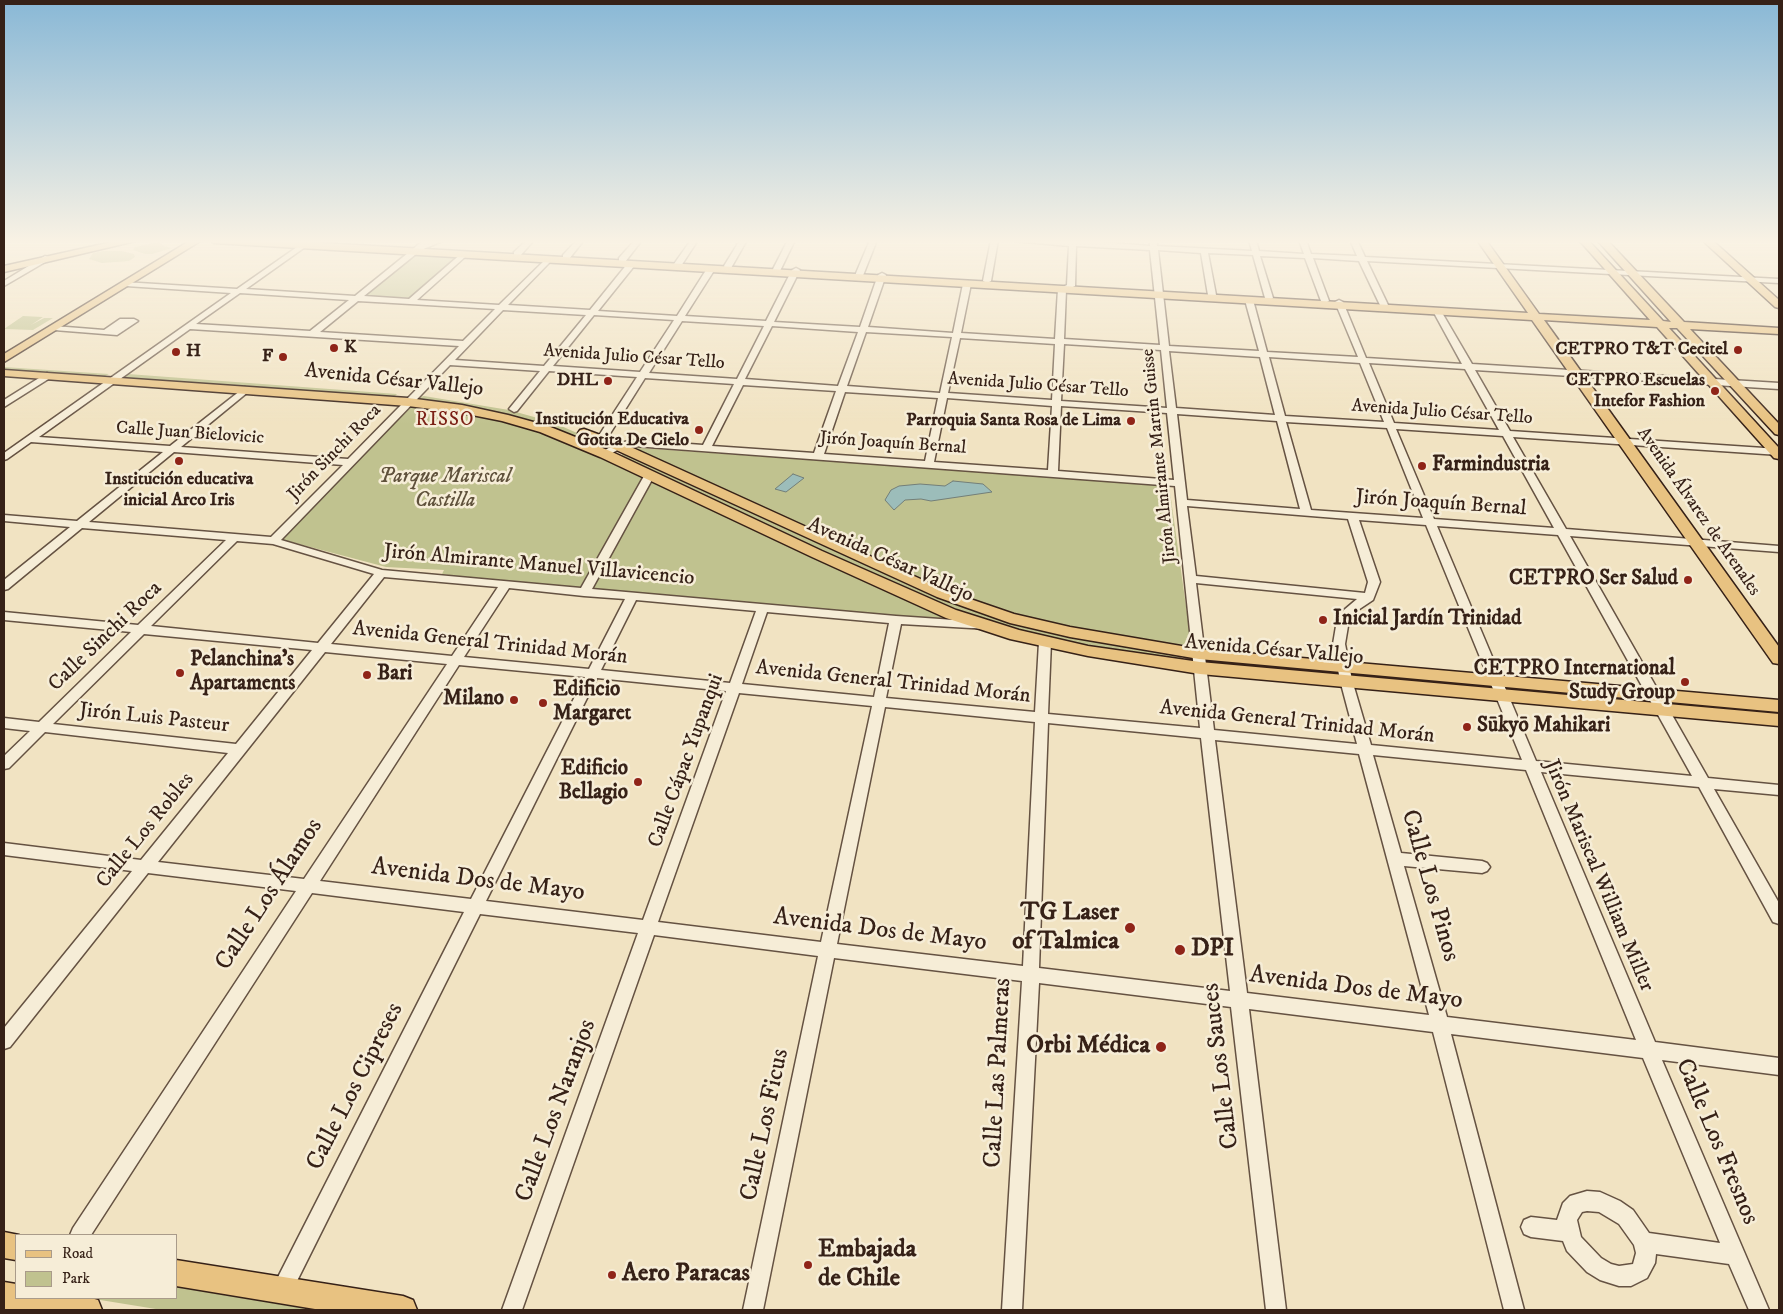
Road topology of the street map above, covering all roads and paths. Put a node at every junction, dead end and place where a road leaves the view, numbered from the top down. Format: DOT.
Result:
graph roads {
  1 [pos="98,301"];
  2 [pos="224,301"];
  3 [pos="353,301"];
  4 [pos="401,301"];
  5 [pos="506,301"];
  6 [pos="600,301"];
  7 [pos="690,301"];
  8 [pos="780,301"];
  9 [pos="873,301"];
  10 [pos="963,301"];
  11 [pos="1065,301"];
  12 [pos="1160,301"];
  13 [pos="1249,301"];
  14 [pos="1279,301"];
  15 [pos="1327,301"];
  16 [pos="1382,301"];
  17 [pos="1524,301"];
  18 [pos="1639,301"];
  19 [pos="1659,301"];
  20 [pos="410,302"];
  21 [pos="1340,304"];
  22 [pos="1384,305"];
  23 [pos="501,307"];
  24 [pos="1437,311"];
  25 [pos="592,313"];
  26 [pos="1534,315"];
  27 [pos="679,318"];
  28 [pos="1658,322"];
  29 [pos="1679,323"];
  30 [pos="769,324"];
  31 [pos="188,326"];
  32 [pos="54,328"];
  33 [pos="1779,329"];
  34 [pos="863,330"];
  35 [pos="106,332"];
  36 [pos="312,334"];
  37 [pos="956,335"];
  38 [pos="1060,342"];
  39 [pos="465,344"];
  40 [pos="1165,348"];
  41 [pos="1264,354"];
  42 [pos="4,359"];
  43 [pos="1363,361"];
  44 [pos="448,362"];
  45 [pos="4,364"];
  46 [pos="1468,367"];
  47 [pos="546,369"];
  48 [pos="4,373"];
  49 [pos="1576,374"];
  50 [pos="642,375"];
  51 [pos="47,376"];
  52 [pos="117,376"];
  53 [pos="739,382"];
  54 [pos="1713,382"];
  55 [pos="1735,383"];
  56 [pos="1779,386"];
  57 [pos="842,389"];
  58 [pos="245,390"];
  59 [pos="943,396"];
  60 [pos="413,397"];
  61 [pos="4,404"];
  62 [pos="1056,404"];
  63 [pos="514,409"];
  64 [pos="1172,411"];
  65 [pos="1281,419"];
  66 [pos="1390,426"];
  67 [pos="1779,430"];
  68 [pos="1506,434"];
  69 [pos="29,439"];
  70 [pos="1625,442"];
  71 [pos="608,447"];
  72 [pos="706,448"];
  73 [pos="172,449"];
  74 [pos="1778,453"];
  75 [pos="818,456"];
  76 [pos="4,457"];
  77 [pos="349,462"];
  78 [pos="929,464"];
  79 [pos="1053,473"];
  80 [pos="649,476"];
  81 [pos="1180,483"];
  82 [pos="1182,503"];
  83 [pos="1306,512"];
  84 [pos="1352,516"];
  85 [pos="4,518"];
  86 [pos="1430,522"];
  87 [pos="79,525"];
  88 [pos="1562,532"];
  89 [pos="235,537"];
  90 [pos="819,539"];
  91 [pos="274,541"];
  92 [pos="1697,542"];
  93 [pos="806,548"];
  94 [pos="1779,549"];
  95 [pos="842,550"];
  96 [pos="829,560"];
  97 [pos="381,573"];
  98 [pos="1191,579"];
  99 [pos="505,585"];
  100 [pos="4,586"];
  101 [pos="584,592"];
  102 [pos="632,596"];
  103 [pos="1369,597"];
  104 [pos="763,607"];
  105 [pos="4,616"];
  106 [pos="896,620"];
  107 [pos="984,626"];
  108 [pos="141,630"];
  109 [pos="1045,642"];
  110 [pos="321,647"];
  111 [pos="1778,657"];
  112 [pos="456,660"];
  113 [pos="1200,661"];
  114 [pos="593,674"];
  115 [pos="1344,674"];
  116 [pos="1498,687"];
  117 [pos="734,688"];
  118 [pos="879,702"];
  119 [pos="1658,702"];
  120 [pos="1779,706"];
  121 [pos="1041,718"];
  122 [pos="1779,720"];
  123 [pos="4,723"];
  124 [pos="42,727"];
  125 [pos="1208,734"];
  126 [pos="240,749"];
  127 [pos="1364,749"];
  128 [pos="4,764"];
  129 [pos="1531,766"];
  130 [pos="1703,783"];
  131 [pos="1779,790"];
  132 [pos="4,848"];
  133 [pos="1394,859"];
  134 [pos="145,866"];
  135 [pos="1482,867"];
  136 [pos="308,886"];
  137 [pos="475,906"];
  138 [pos="1779,917"];
  139 [pos="649,928"];
  140 [pos="828,949"];
  141 [pos="1030,974"];
  142 [pos="1239,1000"];
  143 [pos="1440,1024"];
  144 [pos="4,1041"];
  145 [pos="1649,1050"];
  146 [pos="1779,1066"];
  147 [pos="1531,1227"];
  148 [pos="1569,1232"];
  149 [pos="81,1234"];
  150 [pos="1643,1242"];
  151 [pos="1736,1255"];
  152 [pos="178,1273"];
  153 [pos="282,1290"];
  154 [pos="4,1296"];
  155 [pos="31,1306"];
  156 [pos="88,1310"];
  157 [pos="403,1310"];
  158 [pos="512,1310"];
  159 [pos="753,1310"];
  160 [pos="1012,1310"];
  161 [pos="1276,1310"];
  162 [pos="1514,1310"];
  163 [pos="1759,1310"];
  1 -- 32 [label="main road"];
  2 -- 31 [label="street"];
  3 -- 36 [label="street"];
  4 -- 20 [label="street"];
  5 -- 23 [label="street, Jirón Sinchi Roca"];
  6 -- 25 [label="street"];
  7 -- 27 [label="street"];
  8 -- 30 [label="street"];
  9 -- 34 [label="street"];
  10 -- 37 [label="street"];
  11 -- 38 [label="street"];
  12 -- 40 [label="street, Jirón Almirante Martin Guisse"];
  13 -- 41 [label="street"];
  14 -- 21 [label="main road"];
  15 -- 21 [label="main road"];
  16 -- 22 [label="street"];
  17 -- 26 [label="main road, Avenida Álvarez de Arenales"];
  18 -- 28 [label="main road"];
  19 -- 29 [label="main road"];
  20 -- 23 [label="street"];
  21 -- 22 [label="main road"];
  21 -- 24 [label="main road"];
  21 -- 43 [label="street, Jirón Mariscal William Miller"];
  22 -- 26 [label="main road"];
  23 -- 25 [label="street"];
  23 -- 39 [label="street, Jirón Sinchi Roca"];
  24 -- 26 [label="main road"];
  24 -- 46 [label="street"];
  25 -- 27 [label="street"];
  25 -- 47 [label="street"];
  26 -- 28 [label="main road"];
  26 -- 49 [label="main road, Avenida Álvarez de Arenales"];
  27 -- 30 [label="street"];
  27 -- 50 [label="street"];
  28 -- 29 [label="main road"];
  28 -- 54 [label="main road"];
  29 -- 33 [label="main road"];
  29 -- 55 [label="main road"];
  30 -- 34 [label="street"];
  30 -- 53 [label="street"];
  31 -- 36 [label="street"];
  31 -- 52 [label="street"];
  32 -- 35 [label="street"];
  32 -- 42 [label="main road"];
  34 -- 37 [label="street"];
  34 -- 57 [label="street"];
  35 -- 35 [label="street"];
  36 -- 39 [label="street"];
  37 -- 38 [label="street"];
  37 -- 59 [label="street"];
  38 -- 40 [label="street"];
  38 -- 62 [label="street"];
  39 -- 44 [label="street, Jirón Sinchi Roca"];
  40 -- 41 [label="street"];
  40 -- 64 [label="street, Jirón Almirante Martin Guisse"];
  41 -- 43 [label="street"];
  41 -- 65 [label="street"];
  43 -- 46 [label="street"];
  43 -- 66 [label="street, Jirón Mariscal William Miller"];
  44 -- 47 [label="street, Avenida Julio César Tello"];
  44 -- 60 [label="street, Jirón Sinchi Roca"];
  45 -- 52 [label="main road, Avenida César Vallejo"];
  46 -- 49 [label="street"];
  46 -- 68 [label="street"];
  47 -- 50 [label="street, Avenida Julio César Tello"];
  47 -- 63 [label="street"];
  48 -- 51 [label="main road, Avenida César Vallejo"];
  49 -- 54 [label="street"];
  49 -- 70 [label="main road, Avenida Álvarez de Arenales"];
  50 -- 53 [label="street, Avenida Julio César Tello"];
  50 -- 71 [label="street"];
  51 -- 52 [label="main road, Avenida César Vallejo"];
  51 -- 61 [label="street"];
  52 -- 58 [label="main road, Avenida César Vallejo"];
  52 -- 60 [label="main road, Avenida César Vallejo"];
  52 -- 69 [label="street"];
  53 -- 57 [label="street, Avenida Julio César Tello"];
  53 -- 72 [label="street"];
  54 -- 55 [label="street"];
  54 -- 74 [label="main road"];
  55 -- 56 [label="street"];
  55 -- 67 [label="main road"];
  57 -- 59 [label="street, Avenida Julio César Tello"];
  57 -- 75 [label="street"];
  58 -- 60 [label="main road, Avenida César Vallejo"];
  58 -- 73 [label="street"];
  59 -- 62 [label="street, Avenida Julio César Tello"];
  59 -- 78 [label="street"];
  60 -- 63 [label="main road, Avenida César Vallejo"];
  60 -- 71 [label="main road, Avenida César Vallejo"];
  60 -- 77 [label="street, Jirón Sinchi Roca"];
  62 -- 64 [label="street, Avenida Julio César Tello"];
  62 -- 79 [label="street"];
  63 -- 71 [label="main road, Avenida César Vallejo"];
  64 -- 65 [label="street, Avenida Julio César Tello"];
  64 -- 81 [label="street, Jirón Almirante Martin Guisse"];
  65 -- 66 [label="street, Avenida Julio César Tello"];
  65 -- 83 [label="street"];
  66 -- 68 [label="street, Avenida Julio César Tello"];
  66 -- 86 [label="street, Jirón Mariscal William Miller"];
  68 -- 70 [label="street, Avenida Julio César Tello"];
  68 -- 88 [label="street"];
  69 -- 73 [label="street, Calle Juan Bielovicic"];
  69 -- 76 [label="street"];
  70 -- 74 [label="street, Avenida Julio César Tello"];
  70 -- 92 [label="main road, Avenida Álvarez de Arenales"];
  71 -- 72 [label="street, Jirón Joaquín Bernal"];
  71 -- 80 [label="main road, Avenida César Vallejo"];
  71 -- 90 [label="main road, Avenida César Vallejo"];
  72 -- 75 [label="street, Jirón Joaquín Bernal"];
  73 -- 77 [label="street, Calle Juan Bielovicic"];
  73 -- 87 [label="street"];
  75 -- 78 [label="street, Jirón Joaquín Bernal"];
  77 -- 91 [label="street, Jirón Sinchi Roca"];
  78 -- 79 [label="street, Jirón Joaquín Bernal"];
  79 -- 81 [label="street, Jirón Joaquín Bernal"];
  80 -- 93 [label="main road, Avenida César Vallejo"];
  80 -- 101 [label="street"];
  81 -- 82 [label="street, Jirón Almirante Martin Guisse"];
  82 -- 83 [label="street, Jirón Joaquín Bernal"];
  82 -- 98 [label="street, Jirón Almirante Martin Guisse"];
  83 -- 84 [label="street, Jirón Joaquín Bernal"];
  84 -- 86 [label="street, Jirón Joaquín Bernal"];
  84 -- 103 [label="street"];
  85 -- 87 [label="street, Jirón Almirante Manuel Villavicencio"];
  86 -- 88 [label="street, Jirón Joaquín Bernal"];
  86 -- 116 [label="street, Jirón Mariscal William Miller"];
  87 -- 89 [label="street, Jirón Almirante Manuel Villavicencio"];
  87 -- 100 [label="street"];
  88 -- 92 [label="street, Jirón Joaquín Bernal"];
  88 -- 119 [label="street"];
  89 -- 91 [label="street, Jirón Almirante Manuel Villavicencio"];
  89 -- 108 [label="street, Calle Sinchi Roca"];
  90 -- 93 [label="main road"];
  90 -- 95 [label="main road, Avenida César Vallejo"];
  91 -- 97 [label="street, Jirón Almirante Manuel Villavicencio"];
  92 -- 94 [label="street, Jirón Joaquín Bernal"];
  92 -- 111 [label="main road, Avenida Álvarez de Arenales"];
  93 -- 96 [label="main road, Avenida César Vallejo"];
  95 -- 96 [label="main road"];
  95 -- 113 [label="main road, Avenida César Vallejo"];
  96 -- 107 [label="main road, Avenida César Vallejo"];
  97 -- 99 [label="street, Jirón Almirante Manuel Villavicencio"];
  97 -- 110 [label="street, Calle Los Robles"];
  98 -- 103 [label="street"];
  98 -- 113 [label="street, Jirón Almirante Martin Guisse"];
  99 -- 101 [label="street, Jirón Almirante Manuel Villavicencio"];
  99 -- 112 [label="street, Calle Los Álamos"];
  101 -- 102 [label="street, Jirón Almirante Manuel Villavicencio"];
  102 -- 104 [label="street, Jirón Almirante Manuel Villavicencio"];
  102 -- 114 [label="street, Calle Los Cipreses"];
  103 -- 115 [label="street, Calle Los Pinos"];
  104 -- 106 [label="street, Jirón Almirante Manuel Villavicencio"];
  104 -- 117 [label="street, Calle Cápac Yupanqui"];
  105 -- 108 [label="street, Avenida General Trinidad Morán"];
  106 -- 107 [label="street, Jirón Almirante Manuel Villavicencio"];
  106 -- 118 [label="street, Calle Los Ficus"];
  107 -- 109 [label="main road, Avenida César Vallejo"];
  108 -- 110 [label="street, Avenida General Trinidad Morán"];
  108 -- 124 [label="street, Calle Sinchi Roca"];
  109 -- 113 [label="main road, Avenida César Vallejo"];
  109 -- 121 [label="street, Calle Las Palmeras"];
  110 -- 112 [label="street, Avenida General Trinidad Morán"];
  110 -- 126 [label="street, Calle Los Robles"];
  112 -- 114 [label="street, Avenida General Trinidad Morán"];
  112 -- 136 [label="street, Calle Los Álamos"];
  113 -- 115 [label="main road, Avenida César Vallejo"];
  113 -- 125 [label="street, Calle Los Sauces"];
  114 -- 117 [label="street, Avenida General Trinidad Morán"];
  114 -- 137 [label="street, Calle Los Cipreses"];
  115 -- 116 [label="main road, Avenida César Vallejo"];
  115 -- 127 [label="street, Calle Los Pinos"];
  116 -- 119 [label="main road, Avenida César Vallejo"];
  116 -- 129 [label="street, Jirón Mariscal William Miller"];
  117 -- 118 [label="street, Avenida General Trinidad Morán"];
  117 -- 139 [label="street, Calle Cápac Yupanqui"];
  118 -- 121 [label="street, Avenida General Trinidad Morán"];
  118 -- 140 [label="street, Calle Los Ficus"];
  119 -- 120 [label="main road, Avenida César Vallejo"];
  119 -- 122 [label="main road, Avenida César Vallejo"];
  119 -- 130 [label="street"];
  121 -- 125 [label="street, Avenida General Trinidad Morán"];
  121 -- 141 [label="street, Calle Las Palmeras"];
  123 -- 124 [label="street, Jirón Luis Pasteur"];
  124 -- 126 [label="street, Jirón Luis Pasteur"];
  124 -- 128 [label="street, Calle Sinchi Roca"];
  125 -- 127 [label="street, Avenida General Trinidad Morán"];
  125 -- 142 [label="street, Calle Los Sauces"];
  126 -- 134 [label="street, Calle Los Robles"];
  127 -- 129 [label="street, Avenida General Trinidad Morán"];
  127 -- 133 [label="street, Calle Los Pinos"];
  129 -- 130 [label="street, Avenida General Trinidad Morán"];
  129 -- 145 [label="street, Jirón Mariscal William Miller"];
  130 -- 131 [label="street, Avenida General Trinidad Morán"];
  130 -- 138 [label="street"];
  132 -- 134 [label="street, Avenida Dos de Mayo"];
  133 -- 135 [label="street"];
  133 -- 143 [label="street, Calle Los Pinos"];
  134 -- 136 [label="street, Avenida Dos de Mayo"];
  134 -- 144 [label="street, Calle Los Robles"];
  136 -- 137 [label="street, Avenida Dos de Mayo"];
  136 -- 149 [label="street, Calle Los Álamos"];
  137 -- 139 [label="street, Avenida Dos de Mayo"];
  137 -- 153 [label="street, Calle Los Cipreses"];
  139 -- 140 [label="street, Avenida Dos de Mayo"];
  139 -- 158 [label="street, Calle Los Naranjos"];
  140 -- 141 [label="street, Avenida Dos de Mayo"];
  140 -- 159 [label="street, Calle Los Ficus"];
  141 -- 142 [label="street, Avenida Dos de Mayo"];
  141 -- 160 [label="street, Calle Las Palmeras"];
  142 -- 143 [label="street, Avenida Dos de Mayo"];
  142 -- 161 [label="street, Calle Los Sauces"];
  143 -- 145 [label="street, Avenida Dos de Mayo"];
  143 -- 162 [label="street, Calle Los Pinos"];
  145 -- 146 [label="street, Avenida Dos de Mayo"];
  145 -- 151 [label="street, Calle Los Fresnos"];
  147 -- 148 [label="street"];
  148 -- 150 [label="street"];
  148 -- 150 [label="street"];
  150 -- 151 [label="street"];
  151 -- 163 [label="street, Calle Los Fresnos"];
  152 -- 153 [label="main road"];
  153 -- 157 [label="main road"];
  154 -- 155 [label="main road"];
  155 -- 156 [label="main road"];
}
